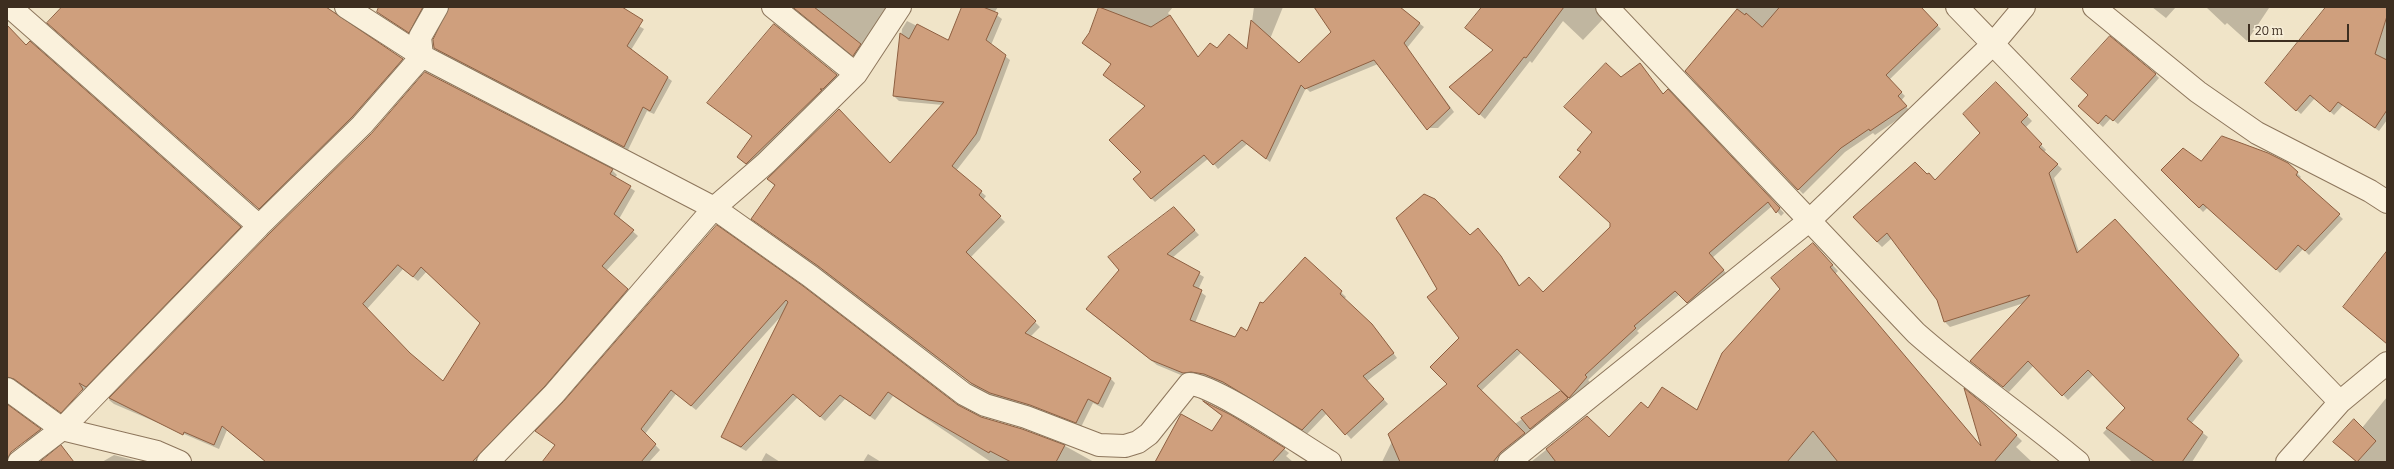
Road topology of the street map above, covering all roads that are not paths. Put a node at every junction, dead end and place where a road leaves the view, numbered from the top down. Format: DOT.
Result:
graph roads {
  1 [pos="10,7"];
  2 [pos="346,7"];
  3 [pos="437,7"];
  4 [pos="773,7"];
  5 [pos="900,7"];
  6 [pos="1607,7"];
  7 [pos="1957,7"];
  8 [pos="2024,7"];
  9 [pos="2094,7"];
  10 [pos="1993,44"];
  11 [pos="422,56"];
  12 [pos="856,74"];
  13 [pos="2387,202"];
  14 [pos="714,208"];
  15 [pos="1810,220"];
  16 [pos="259,226"];
  17 [pos="2387,362"];
  18 [pos="7,389"];
  19 [pos="2340,402"];
  20 [pos="62,429"];
  21 [pos="18,462"];
  22 [pos="180,462"];
  23 [pos="488,462"];
  24 [pos="1330,462"];
  25 [pos="1509,462"];
  26 [pos="2078,462"];
  27 [pos="2288,462"];
  1 -- 16 [label="street"];
  2 -- 11 [label="street"];
  3 -- 11 [label="street"];
  4 -- 12 [label="street"];
  5 -- 12 [label="street"];
  6 -- 15 [label="street"];
  7 -- 10 [label="street"];
  8 -- 10 [label="street"];
  9 -- 13 [label="street"];
  10 -- 15 [label="street"];
  10 -- 19 [label="street"];
  11 -- 14 [label="street"];
  11 -- 16 [label="street"];
  12 -- 14 [label="street"];
  14 -- 23 [label="street"];
  14 -- 24 [label="street"];
  15 -- 25 [label="street"];
  15 -- 26 [label="street"];
  16 -- 20 [label="street"];
  17 -- 19 [label="street"];
  18 -- 20 [label="street"];
  19 -- 27 [label="street"];
  20 -- 21 [label="street"];
  20 -- 22 [label="street"];
}
